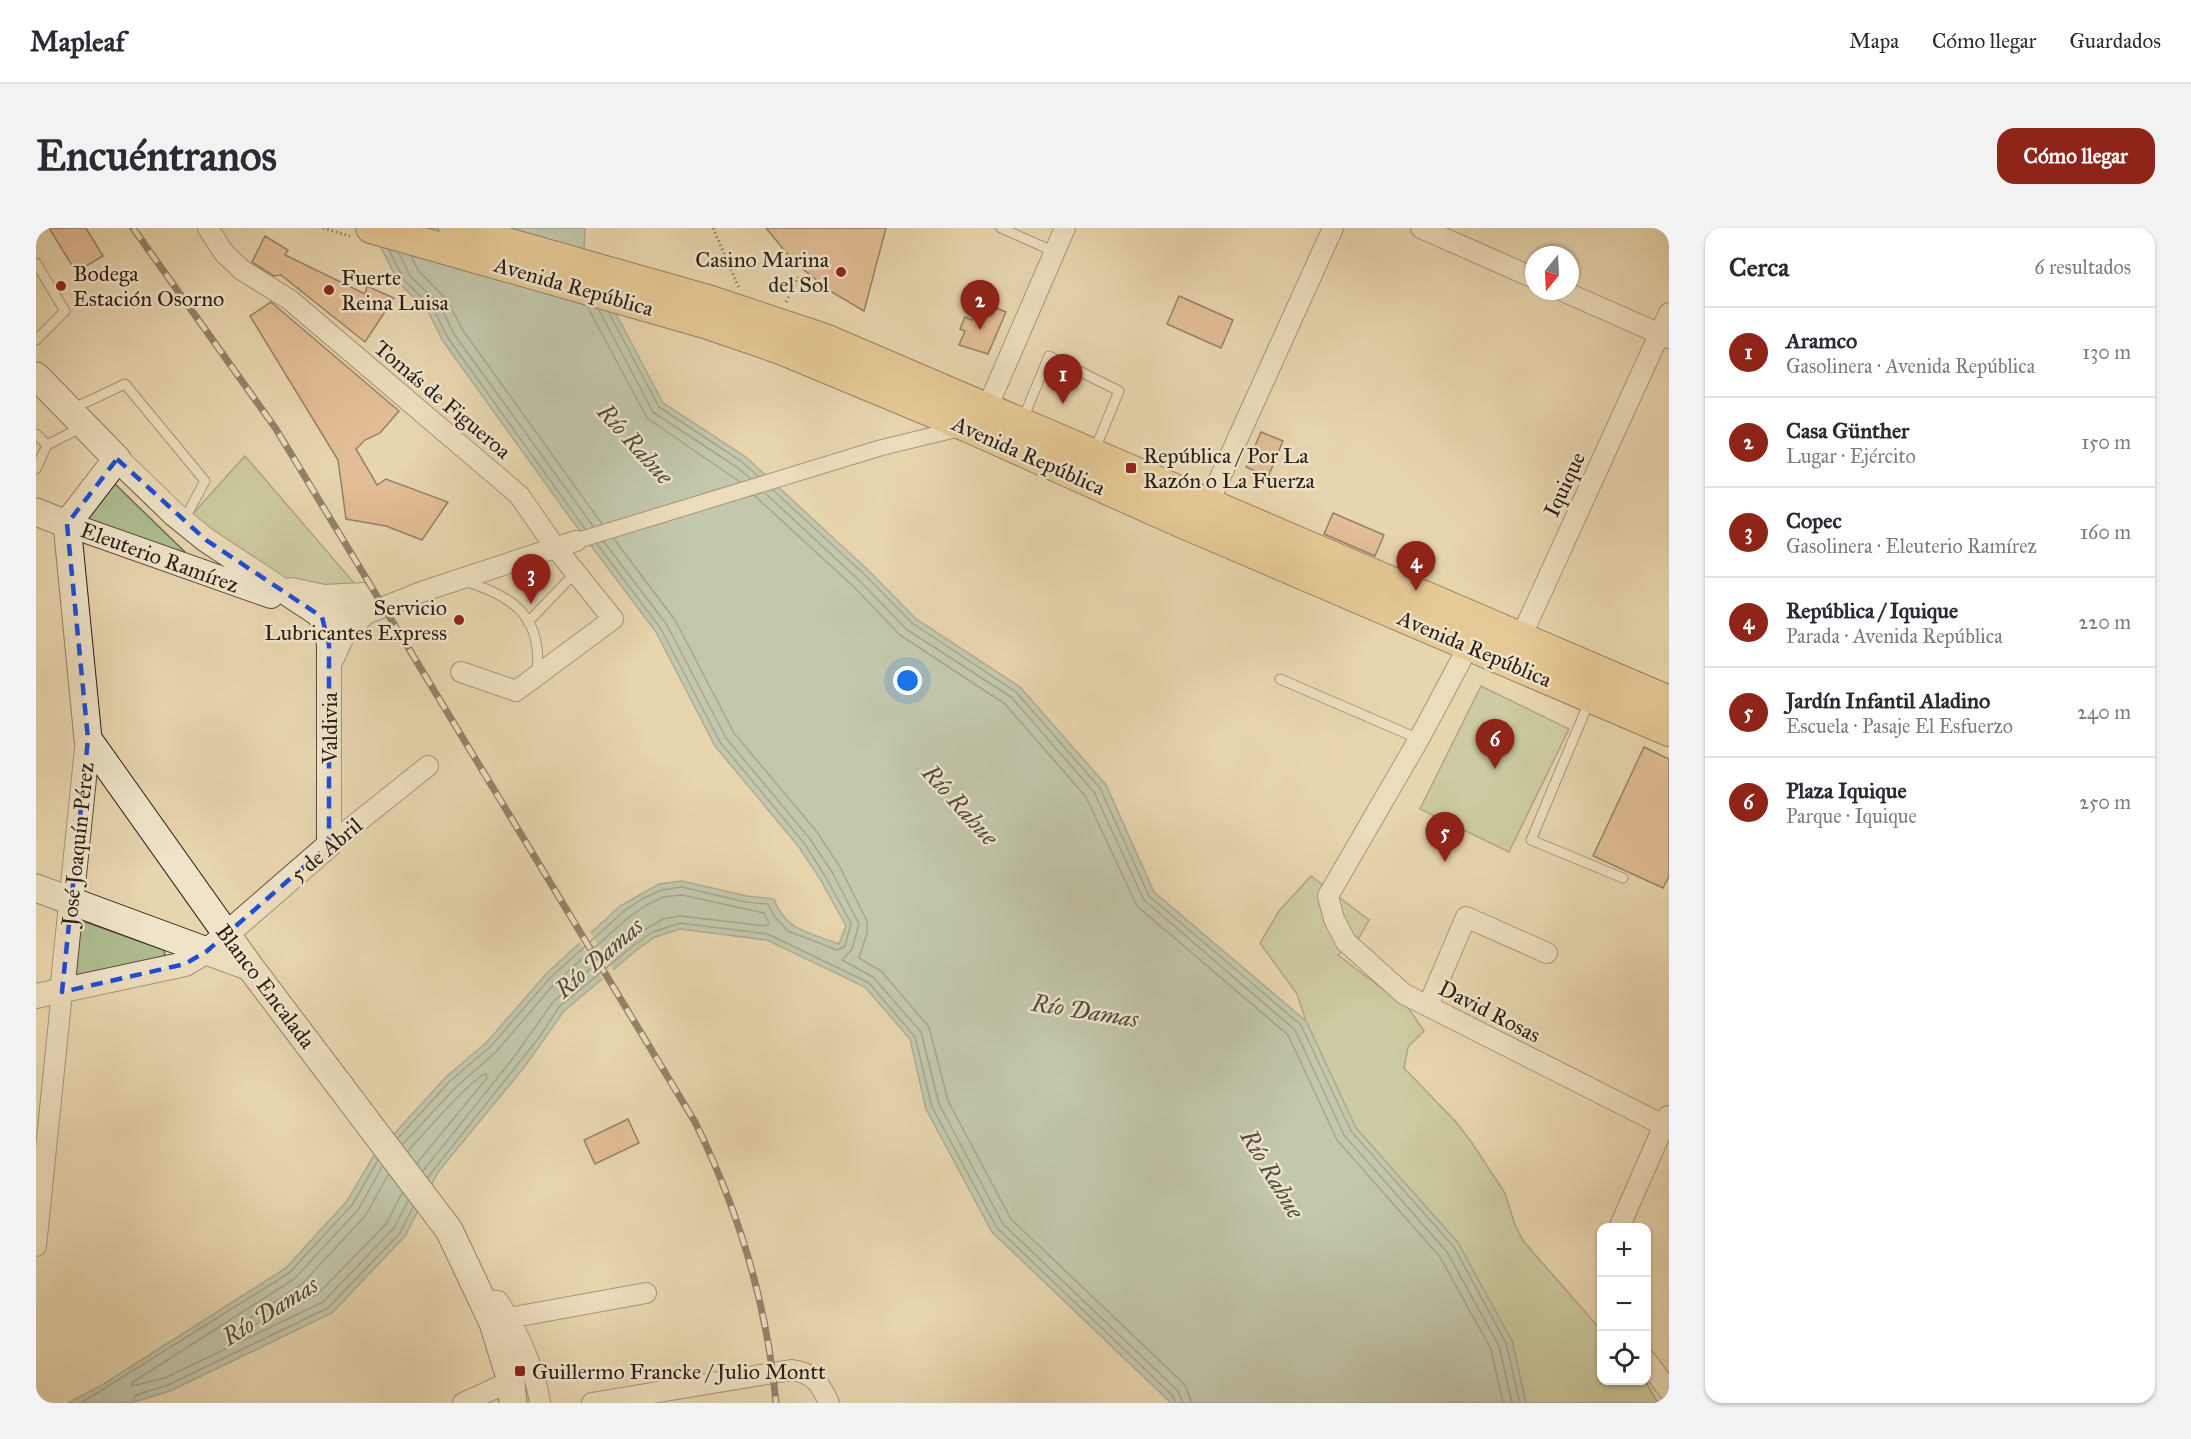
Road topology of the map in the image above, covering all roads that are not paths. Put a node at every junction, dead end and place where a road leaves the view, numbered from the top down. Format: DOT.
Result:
graph roads {
  1 [pos="208,228"];
  2 [pos="454,228"];
  3 [pos="1000,228"];
  4 [pos="1065,228"];
  5 [pos="1333,228"];
  6 [pos="1421,228"];
  7 [pos="362,232"];
  8 [pos="1055,252"];
  9 [pos="36,263"];
  10 [pos="1525,274"];
  11 [pos="1579,298"];
  12 [pos="667,300"];
  13 [pos="1669,313"];
  14 [pos="1664,336"];
  15 [pos="36,340"];
  16 [pos="36,376"];
  17 [pos="1006,415"];
  18 [pos="77,418"];
  19 [pos="36,434"];
  20 [pos="47,446"];
  21 [pos="1097,446"];
  22 [pos="117,459"];
  23 [pos="36,469"];
  24 [pos="1209,502"];
  25 [pos="36,512"];
  26 [pos="1178,521"];
  27 [pos="183,522"];
  28 [pos="67,524"];
  29 [pos="576,541"];
  30 [pos="555,548"];
  31 [pos="164,557"];
  32 [pos="251,572"];
  33 [pos="576,572"];
  34 [pos="459,580"];
  35 [pos="363,605"];
  36 [pos="318,614"];
  37 [pos="528,622"];
  38 [pos="1476,633"];
  39 [pos="328,637"];
  40 [pos="1521,637"];
  41 [pos="330,668"];
  42 [pos="461,672"];
  43 [pos="1538,675"];
  44 [pos="537,676"];
  45 [pos="1613,678"];
  46 [pos="1280,679"];
  47 [pos="1590,698"];
  48 [pos="1669,701"];
  49 [pos="1669,731"];
  50 [pos="88,739"];
  51 [pos="1419,739"];
  52 [pos="428,766"];
  53 [pos="329,845"];
  54 [pos="1623,878"];
  55 [pos="36,888"];
  56 [pos="70,900"];
  57 [pos="217,942"];
  58 [pos="1548,953"];
  59 [pos="62,992"];
  60 [pos="36,996"];
  61 [pos="1428,1006"];
  62 [pos="1667,1122"];
  63 [pos="1620,1223"];
  64 [pos="36,1246"];
  65 [pos="646,1293"];
  66 [pos="482,1300"];
  67 [pos="509,1318"];
  68 [pos="1651,1366"];
  69 [pos="1669,1391"];
  70 [pos="512,1392"];
  71 [pos="696,1394"];
  72 [pos="463,1403"];
  73 [pos="540,1403"];
  74 [pos="592,1403"];
  75 [pos="829,1403"];
  1 -- 30 [label="street, Tomás de Figueroa"];
  2 -- 12 [label="main road, Avenida República"];
  3 -- 8 [label="lane"];
  4 -- 8 [label="street"];
  5 -- 24 [label="street"];
  6 -- 10 [label="street"];
  7 -- 12 [label="main road, Avenida República"];
  8 -- 17 [label="street"];
  9 -- 15 [label="lane"];
  11 -- 14 [label="street"];
  12 -- 17 [label="main road, Avenida República"];
  13 -- 14 [label="street, Iquique"];
  14 -- 40 [label="street, Iquique"];
  16 -- 18 [label="main road"];
  17 -- 21 [label="main road, Avenida República"];
  17 -- 21 [label="lane"];
  17 -- 26 [label="main road, Avenida República"];
  17 -- 29 [label="street"];
  18 -- 20 [label="lane"];
  18 -- 22 [label="main road"];
  18 -- 27 [label="lane"];
  19 -- 20 [label="lane"];
  20 -- 23 [label="lane"];
  21 -- 24 [label="main road, Avenida República"];
  22 -- 27 [label="street"];
  22 -- 28 [label="main road"];
  24 -- 26 [label="street"];
  24 -- 38 [label="main road, Avenida República"];
  25 -- 28 [label="main road, Eleuterio Ramírez"];
  26 -- 38 [label="main road, Avenida República"];
  27 -- 32 [label="street"];
  28 -- 31 [label="street, Eleuterio Ramírez"];
  28 -- 50 [label="main road, José Joaquín Pérez"];
  29 -- 30 [label="street"];
  30 -- 33 [label="street, Tomás de Figueroa"];
  30 -- 34 [label="street"];
  31 -- 36 [label="street, Eleuterio Ramírez"];
  31 -- 39 [label="street"];
  32 -- 35 [label="street"];
  32 -- 36 [label="street"];
  33 -- 37 [label="lane"];
  33 -- 44 [label="street, Tomás de Figueroa"];
  34 -- 35 [label="street"];
  34 -- 37 [label="lane"];
  35 -- 36 [label="street"];
  35 -- 41 [label="street"];
  36 -- 39 [label="street, Valdivia"];
  37 -- 44 [label="lane"];
  38 -- 40 [label="main road, Avenida República"];
  38 -- 43 [label="main road, Avenida República"];
  38 -- 51 [label="street"];
  39 -- 41 [label="street, Valdivia"];
  40 -- 43 [label="street"];
  40 -- 45 [label="main road, Avenida República"];
  41 -- 53 [label="street, Valdivia"];
  42 -- 44 [label="street"];
  43 -- 47 [label="main road, Avenida República"];
  45 -- 47 [label="main road"];
  45 -- 48 [label="main road, Avenida República"];
  46 -- 51 [label="lane"];
  47 -- 49 [label="main road, Avenida República"];
  47 -- 54 [label="lane"];
  50 -- 56 [label="street, José Joaquín Pérez"];
  50 -- 57 [label="main road, Blanco Encalada"];
  51 -- 61 [label="street, David Rosas"];
  52 -- 53 [label="street, 5 de Abril"];
  53 -- 57 [label="street, 5 de Abril"];
  55 -- 56 [label="main road"];
  56 -- 57 [label="main road"];
  56 -- 59 [label="street, José Joaquín Pérez"];
  57 -- 59 [label="street, 5 de Abril"];
  57 -- 66 [label="main road, Blanco Encalada"];
  58 -- 61 [label="street"];
  59 -- 60 [label="street, 5 de Abril"];
  59 -- 64 [label="street, José Joaquín Pérez"];
  61 -- 62 [label="street, David Rosas"];
  62 -- 63 [label="street"];
  65 -- 67 [label="street"];
  66 -- 67 [label="street"];
  66 -- 70 [label="main road, Blanco Encalada"];
  67 -- 73 [label="street"];
  68 -- 69 [label="street"];
  70 -- 72 [label="street"];
  71 -- 74 [label="street"];
  71 -- 75 [label="street"];
}
